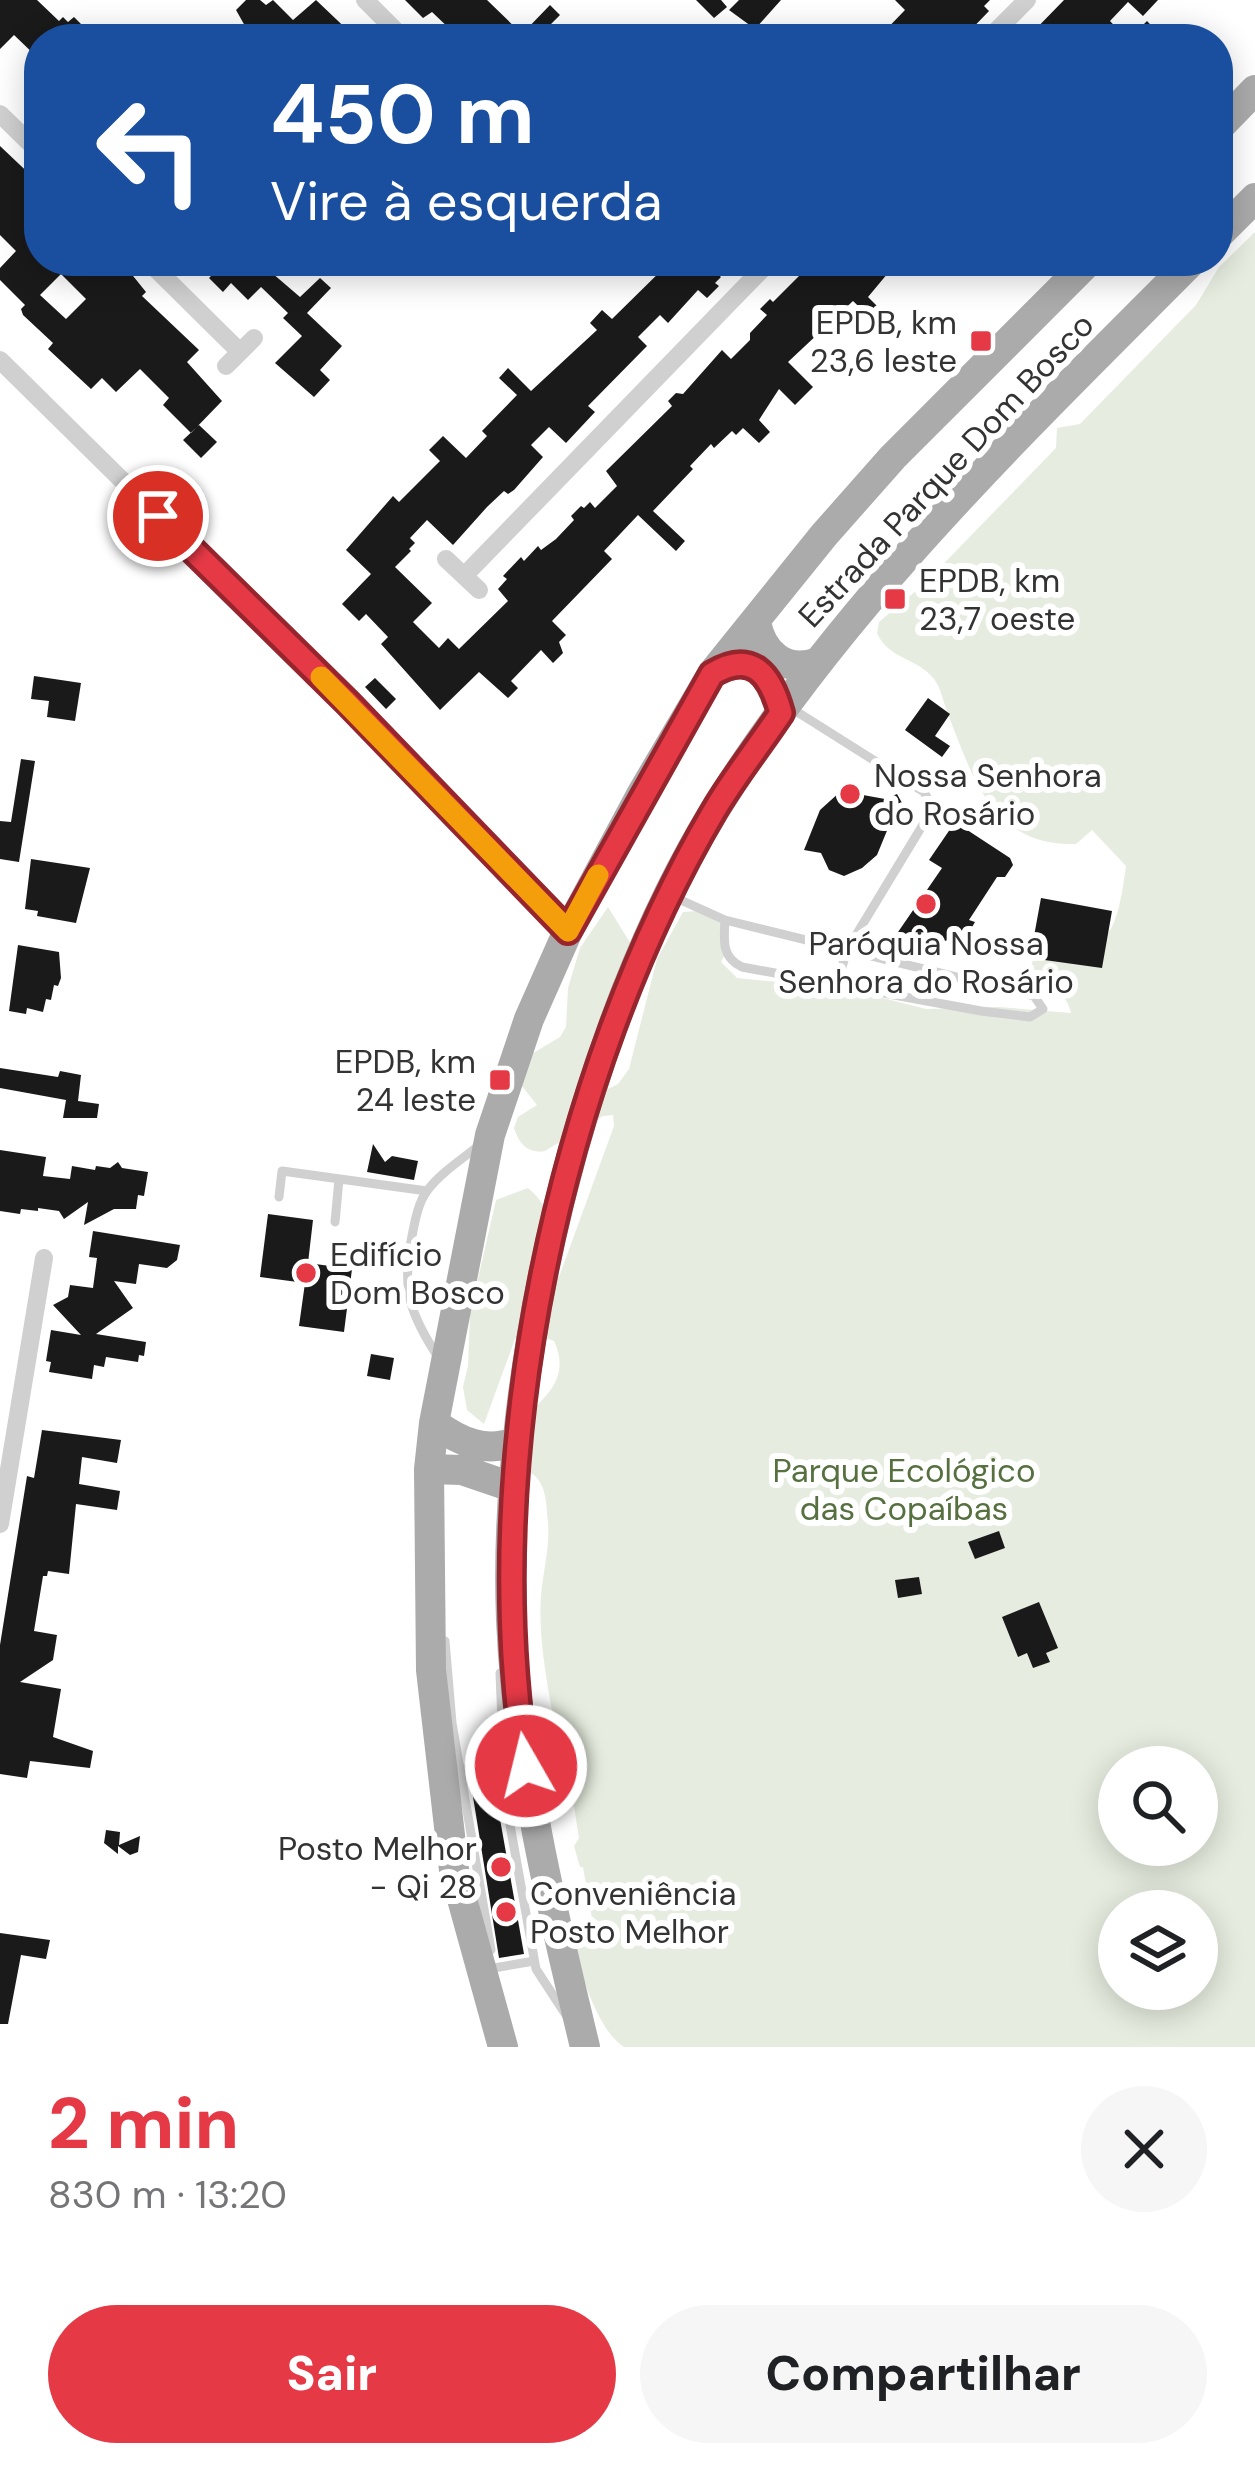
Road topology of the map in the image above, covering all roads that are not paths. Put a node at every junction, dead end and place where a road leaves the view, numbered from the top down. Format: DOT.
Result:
graph roads {
  1 [pos="365,0"];
  2 [pos="1027,0"];
  3 [pos="389,24"];
  4 [pos="1003,24"];
  5 [pos="1255,90"];
  6 [pos="1233,113"];
  7 [pos="0,114"];
  8 [pos="24,137"];
  9 [pos="1255,198"];
  10 [pos="1233,220"];
  11 [pos="163,276"];
  12 [pos="756,276"];
  13 [pos="1067,276"];
  14 [pos="1178,276"];
  15 [pos="240,352"];
  16 [pos="0,360"];
  17 [pos="446,559"];
  18 [pos="756,622"];
  19 [pos="818,662"];
  20 [pos="712,674"];
  21 [pos="784,709"];
  22 [pos="669,896"];
  23 [pos="725,920"];
  24 [pos="568,931"];
  25 [pos="847,950"];
  26 [pos="837,984"];
  27 [pos="490,1135"];
  28 [pos="339,1179"];
  29 [pos="427,1191"];
  30 [pos="279,1197"];
  31 [pos="335,1222"];
  32 [pos="44,1258"];
  33 [pos="444,1366"];
  34 [pos="434,1423"];
  35 [pos="517,1441"];
  36 [pos="429,1469"];
  37 [pos="512,1487"];
  38 [pos="0,1524"];
  39 [pos="429,1566"];
  40 [pos="513,1638"];
  41 [pos="500,1764"];
  42 [pos="460,1770"];
  43 [pos="534,1961"];
  44 [pos="494,1967"];
  45 [pos="501,2040"];
  46 [pos="583,2040"];
  1 -- 3 [label="street"];
  2 -- 4 [label="street"];
  5 -- 6 [label="main road"];
  7 -- 8 [label="street"];
  9 -- 10 [label="main road"];
  11 -- 15 [label="street"];
  12 -- 17 [label="street"];
  13 -- 18 [label="main road, Estrada Parque Dom Bosco"];
  14 -- 19 [label="main road, Estrada Parque Dom Bosco"];
  16 -- 24 [label="street"];
  18 -- 19 [label="main road"];
  18 -- 20 [label="main road, Estrada Parque Dom Bosco"];
  19 -- 21 [label="main road, Estrada Parque Dom Bosco"];
  20 -- 21 [label="main road"];
  20 -- 24 [label="main road, Estrada Parque Dom Bosco"];
  21 -- 22 [label="main road, Estrada Parque Dom Bosco"];
  21 -- 25 [label="lane"];
  22 -- 23 [label="lane"];
  22 -- 35 [label="main road, Estrada Parque Dom Bosco"];
  23 -- 25 [label="lane"];
  23 -- 26 [label="lane"];
  24 -- 27 [label="main road, Estrada Parque Dom Bosco"];
  25 -- 26 [label="lane"];
  25 -- 26 [label="lane"];
  27 -- 29 [label="lane"];
  27 -- 33 [label="main road, Estrada Parque Dom Bosco"];
  28 -- 29 [label="lane"];
  28 -- 30 [label="lane"];
  28 -- 31 [label="lane"];
  29 -- 33 [label="lane"];
  32 -- 38 [label="street"];
  33 -- 34 [label="main road, Estrada Parque Dom Bosco"];
  34 -- 35 [label="main road"];
  34 -- 36 [label="main road, Estrada Parque Dom Bosco"];
  35 -- 37 [label="main road, Estrada Parque Dom Bosco"];
  36 -- 37 [label="main road"];
  36 -- 39 [label="main road, Estrada Parque Dom Bosco"];
  37 -- 40 [label="main road, Estrada Parque Dom Bosco"];
  39 -- 42 [label="lane"];
  39 -- 45 [label="main road, Estrada Parque Dom Bosco"];
  40 -- 41 [label="lane"];
  40 -- 46 [label="main road, Estrada Parque Dom Bosco"];
  41 -- 42 [label="lane"];
  41 -- 43 [label="lane"];
  42 -- 44 [label="lane"];
  43 -- 44 [label="lane"];
  43 -- 46 [label="lane"];
  44 -- 45 [label="lane"];
}
